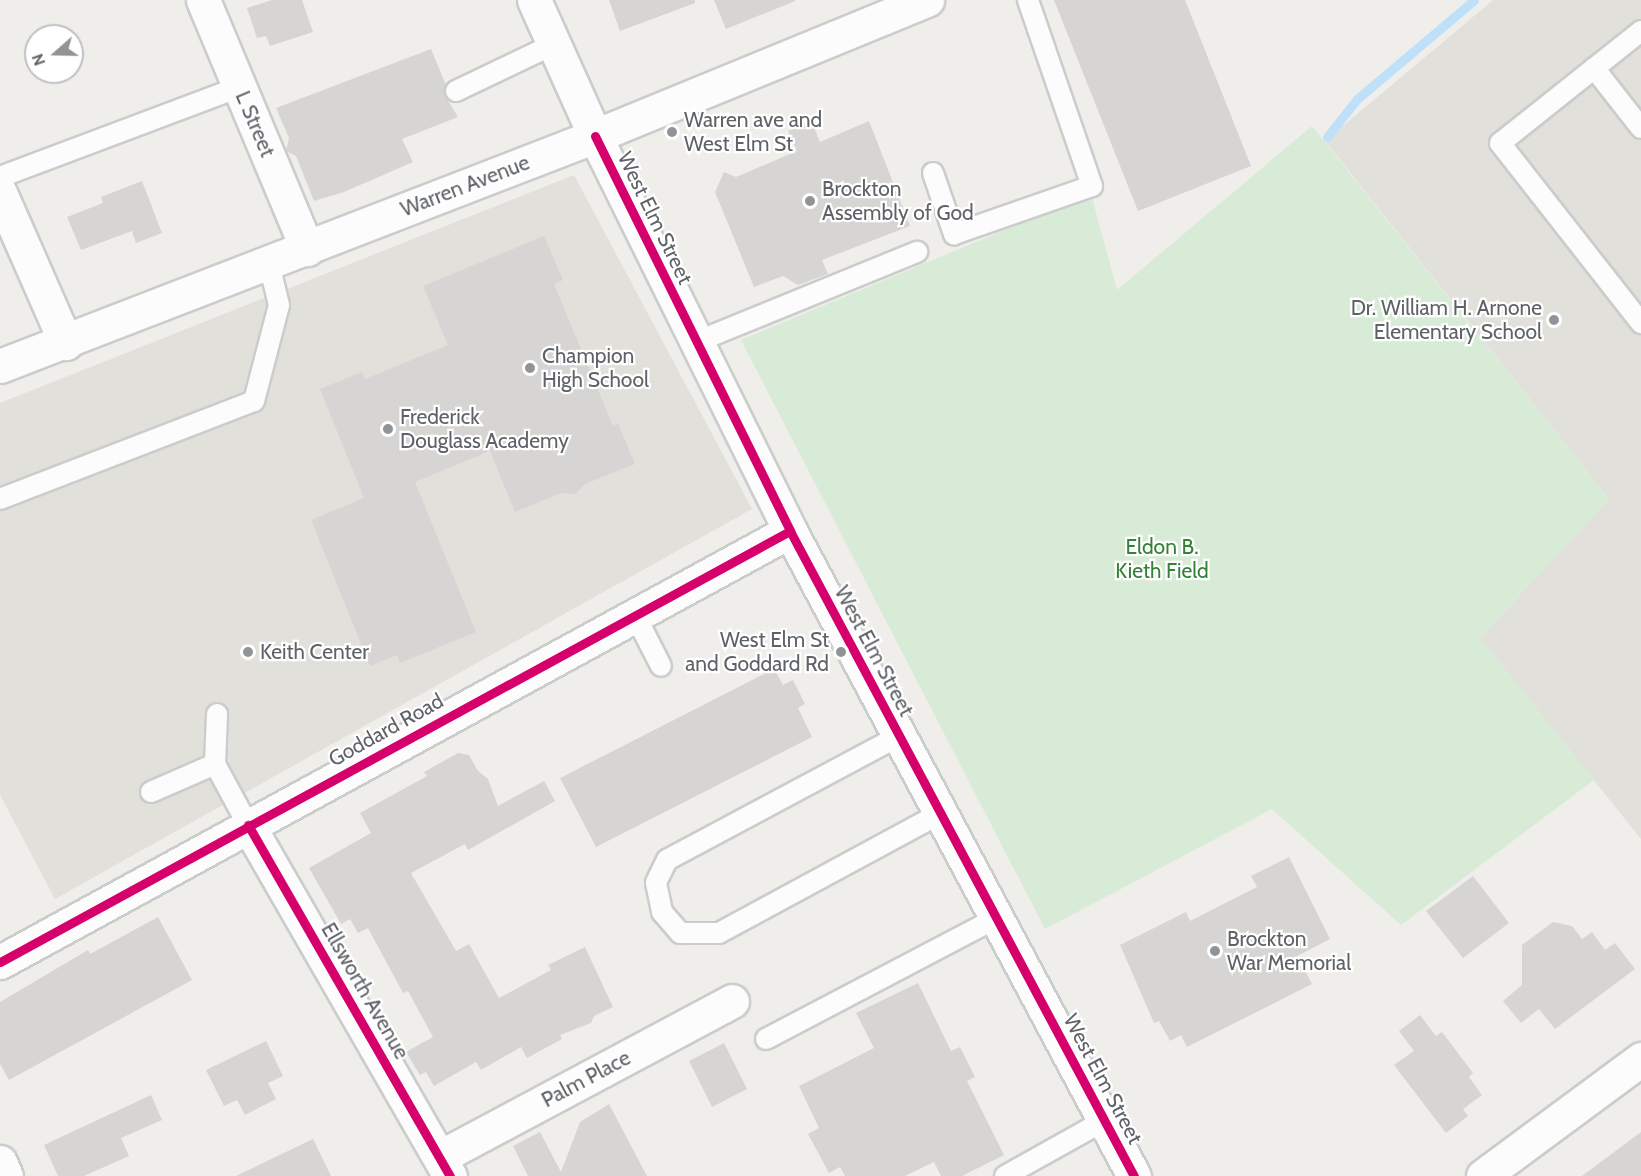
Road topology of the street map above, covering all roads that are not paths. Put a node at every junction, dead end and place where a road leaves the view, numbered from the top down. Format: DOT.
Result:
graph roads {
  1 [pos="203,0"];
  2 [pos="534,0"];
  3 [pos="927,0"];
  4 [pos="1028,0"];
  5 [pos="1641,32"];
  6 [pos="554,44"];
  7 [pos="1594,68"];
  8 [pos="240,87"];
  9 [pos="456,91"];
  10 [pos="1641,128"];
  11 [pos="595,136"];
  12 [pos="933,173"];
  13 [pos="0,177"];
  14 [pos="0,193"];
  15 [pos="307,249"];
  16 [pos="917,252"];
  17 [pos="268,264"];
  18 [pos="1641,323"];
  19 [pos="696,342"];
  20 [pos="66,343"];
  21 [pos="0,366"];
  22 [pos="0,499"];
  23 [pos="790,531"];
  24 [pos="635,615"];
  25 [pos="661,666"];
  26 [pos="218,714"];
  27 [pos="899,736"];
  28 [pos="215,764"];
  29 [pos="151,792"];
  30 [pos="941,813"];
  31 [pos="248,825"];
  32 [pos="996,918"];
  33 [pos="0,962"];
  34 [pos="732,1000"];
  35 [pos="766,1039"];
  36 [pos="1641,1059"];
  37 [pos="1105,1120"];
  38 [pos="0,1162"];
  39 [pos="445,1166"];
  40 [pos="6,1176"];
  41 [pos="1005,1176"];
  42 [pos="1134,1176"];
  43 [pos="1483,1176"];
  1 -- 8 [label="street, L Street"];
  2 -- 6 [label="street, West Elm Street"];
  3 -- 11 [label="street, Warren Avenue"];
  4 -- 12 [label="lane"];
  5 -- 7 [label="lane"];
  6 -- 9 [label="lane"];
  6 -- 11 [label="street, West Elm Street"];
  7 -- 10 [label="lane"];
  7 -- 18 [label="lane"];
  8 -- 13 [label="lane"];
  8 -- 15 [label="street, L Street"];
  11 -- 15 [label="street, Warren Avenue"];
  11 -- 19 [label="street, West Elm Street"];
  14 -- 20 [label="street"];
  15 -- 17 [label="street, Warren Avenue"];
  16 -- 19 [label="lane"];
  17 -- 20 [label="street, Warren Avenue"];
  17 -- 22 [label="lane"];
  19 -- 23 [label="street, West Elm Street"];
  20 -- 21 [label="street, Warren Avenue"];
  23 -- 24 [label="street, Goddard Road"];
  23 -- 27 [label="street, West Elm Street"];
  24 -- 25 [label="lane"];
  24 -- 31 [label="street, Goddard Road"];
  26 -- 28 [label="lane"];
  27 -- 30 [label="street, West Elm Street"];
  27 -- 30 [label="lane"];
  28 -- 29 [label="lane"];
  28 -- 31 [label="lane"];
  30 -- 32 [label="street, West Elm Street"];
  31 -- 33 [label="street, Goddard Road"];
  31 -- 39 [label="street, Ellsworth Avenue"];
  32 -- 35 [label="lane"];
  32 -- 37 [label="street, West Elm Street"];
  34 -- 39 [label="street, Palm Place"];
  36 -- 43 [label="street"];
  37 -- 41 [label="lane"];
  37 -- 42 [label="street, West Elm Street"];
  38 -- 40 [label="street"];
}
